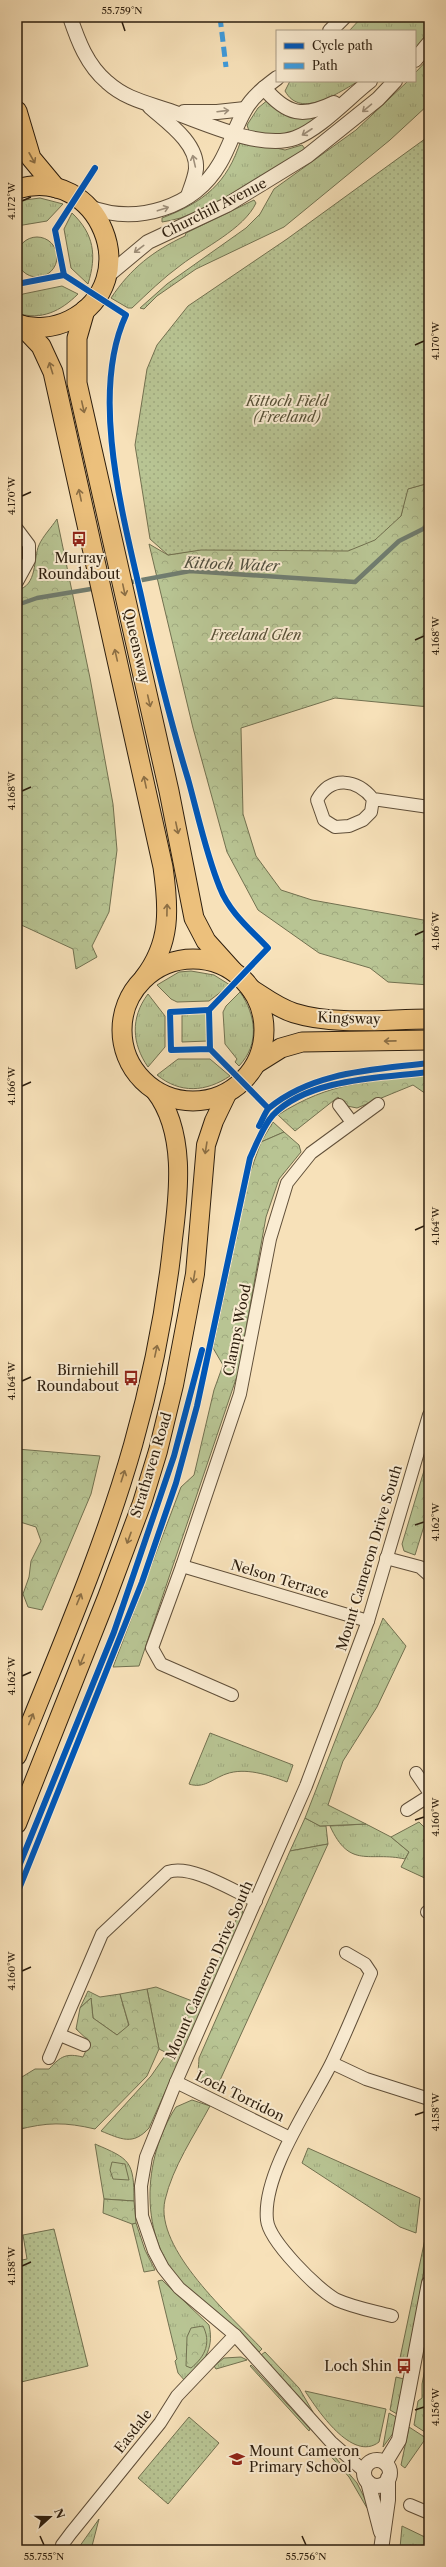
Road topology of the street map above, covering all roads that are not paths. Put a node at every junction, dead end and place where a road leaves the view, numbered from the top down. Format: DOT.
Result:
graph roads {
  1 [pos="70,17"];
  2 [pos="344,17"];
  3 [pos="331,30"];
  4 [pos="423,49"];
  5 [pos="416,59"];
  6 [pos="276,79"];
  7 [pos="369,82"];
  8 [pos="394,82"];
  9 [pos="264,88"];
  10 [pos="352,94"];
  11 [pos="148,106"];
  12 [pos="245,109"];
  13 [pos="17,111"];
  14 [pos="172,111"];
  15 [pos="233,132"];
  16 [pos="56,188"];
  17 [pos="17,189"];
  18 [pos="187,198"];
  19 [pos="89,208"];
  20 [pos="107,276"];
  21 [pos="85,310"];
  22 [pos="19,324"];
  23 [pos="17,529"];
  24 [pos="17,582"];
  25 [pos="373,799"];
  26 [pos="429,807"];
  27 [pos="233,971"];
  28 [pos="144,978"];
  29 [pos="251,989"];
  30 [pos="429,1019"];
  31 [pos="429,1040"];
  32 [pos="257,1063"];
  33 [pos="155,1091"];
  34 [pos="228,1092"];
  35 [pos="378,1104"];
  36 [pos="339,1105"];
  37 [pos="351,1121"];
  38 [pos="429,1415"];
  39 [pos="386,1558"];
  40 [pos="182,1566"];
  41 [pos="429,1575"];
  42 [pos="368,1621"];
  43 [pos="232,1695"];
  44 [pos="17,1756"];
  45 [pos="416,1773"];
  46 [pos="429,1792"];
  47 [pos="429,1796"];
  48 [pos="407,1810"];
  49 [pos="17,1824"];
  50 [pos="256,1901"];
  51 [pos="346,1953"];
  52 [pos="60,2036"];
  53 [pos="84,2045"];
  54 [pos="49,2058"];
  55 [pos="332,2063"];
  56 [pos="176,2082"];
  57 [pos="429,2099"];
  58 [pos="290,2138"];
  59 [pos="429,2283"];
  60 [pos="427,2302"];
  61 [pos="392,2316"];
  62 [pos="235,2335"];
  63 [pos="385,2463"];
  64 [pos="366,2477"];
  65 [pos="388,2478"];
  66 [pos="410,2505"];
  67 [pos="429,2513"];
  68 [pos="382,2543"];
  69 [pos="61,2550"];
  1 -- 11 [label="street"];
  2 -- 3 [label="street"];
  4 -- 5 [label="street"];
  6 -- 9 [label="street, Churchill Avenue"];
  7 -- 10 [label="street"];
  8 -- 20 [label="street, Churchill Avenue, one-way"];
  9 -- 10 [label="street"];
  9 -- 12 [label="street, Churchill Avenue"];
  10 -- 15 [label="street, one-way"];
  11 -- 14 [label="street"];
  18 -- 11 [label="street, one-way"];
  14 -- 12 [label="street, one-way"];
  12 -- 15 [label="street, Churchill Avenue"];
  13 -- 16 [label="highway, one-way"];
  14 -- 15 [label="street"];
  15 -- 18 [label="street, Churchill Avenue"];
  16 -- 17 [label="highway"];
  16 -- 19 [label="highway"];
  19 -- 18 [label="street, Churchill Avenue, one-way"];
  19 -- 20 [label="highway"];
  20 -- 21 [label="highway"];
  21 -- 22 [label="highway"];
  21 -- 27 [label="highway, Queensway, one-way"];
  28 -- 22 [label="highway, Queensway, one-way"];
  23 -- 24 [label="street"];
  25 -- 25 [label="street"];
  25 -- 26 [label="street"];
  27 -- 28 [label="highway"];
  27 -- 29 [label="highway"];
  28 -- 33 [label="highway"];
  29 -- 30 [label="highway, Kingsway"];
  29 -- 32 [label="highway"];
  31 -- 32 [label="highway, Kingsway, one-way"];
  32 -- 34 [label="highway"];
  33 -- 34 [label="highway"];
  44 -- 33 [label="main road, Strathaven Road, one-way"];
  34 -- 49 [label="main road, Strathaven Road, one-way"];
  35 -- 37 [label="street, Clamps Wood"];
  36 -- 37 [label="street"];
  37 -- 40 [label="street, Clamps Wood"];
  38 -- 39 [label="street, Mount Cameron Drive South"];
  39 -- 41 [label="street"];
  39 -- 42 [label="street, Mount Cameron Drive South"];
  40 -- 42 [label="street, Nelson Terrace"];
  40 -- 43 [label="street, Clamps Wood"];
  42 -- 50 [label="street, Mount Cameron Drive South"];
  45 -- 46 [label="street"];
  47 -- 48 [label="street"];
  50 -- 52 [label="street"];
  50 -- 56 [label="street, Mount Cameron Drive South"];
  51 -- 55 [label="street, Loch Torridon"];
  52 -- 53 [label="street"];
  52 -- 54 [label="street"];
  55 -- 57 [label="street"];
  55 -- 58 [label="street, Loch Torridon"];
  56 -- 58 [label="street, Loch Torridon"];
  56 -- 62 [label="street, Mount Cameron Drive South"];
  58 -- 61 [label="street, Loch Torridon"];
  59 -- 60 [label="street"];
  60 -- 63 [label="street"];
  62 -- 64 [label="street, Mount Cameron Drive South"];
  62 -- 69 [label="street, Easdale"];
  63 -- 64 [label="street"];
  63 -- 65 [label="street"];
  64 -- 65 [label="street"];
  64 -- 68 [label="street"];
  65 -- 68 [label="street"];
  66 -- 67 [label="street"];
}
